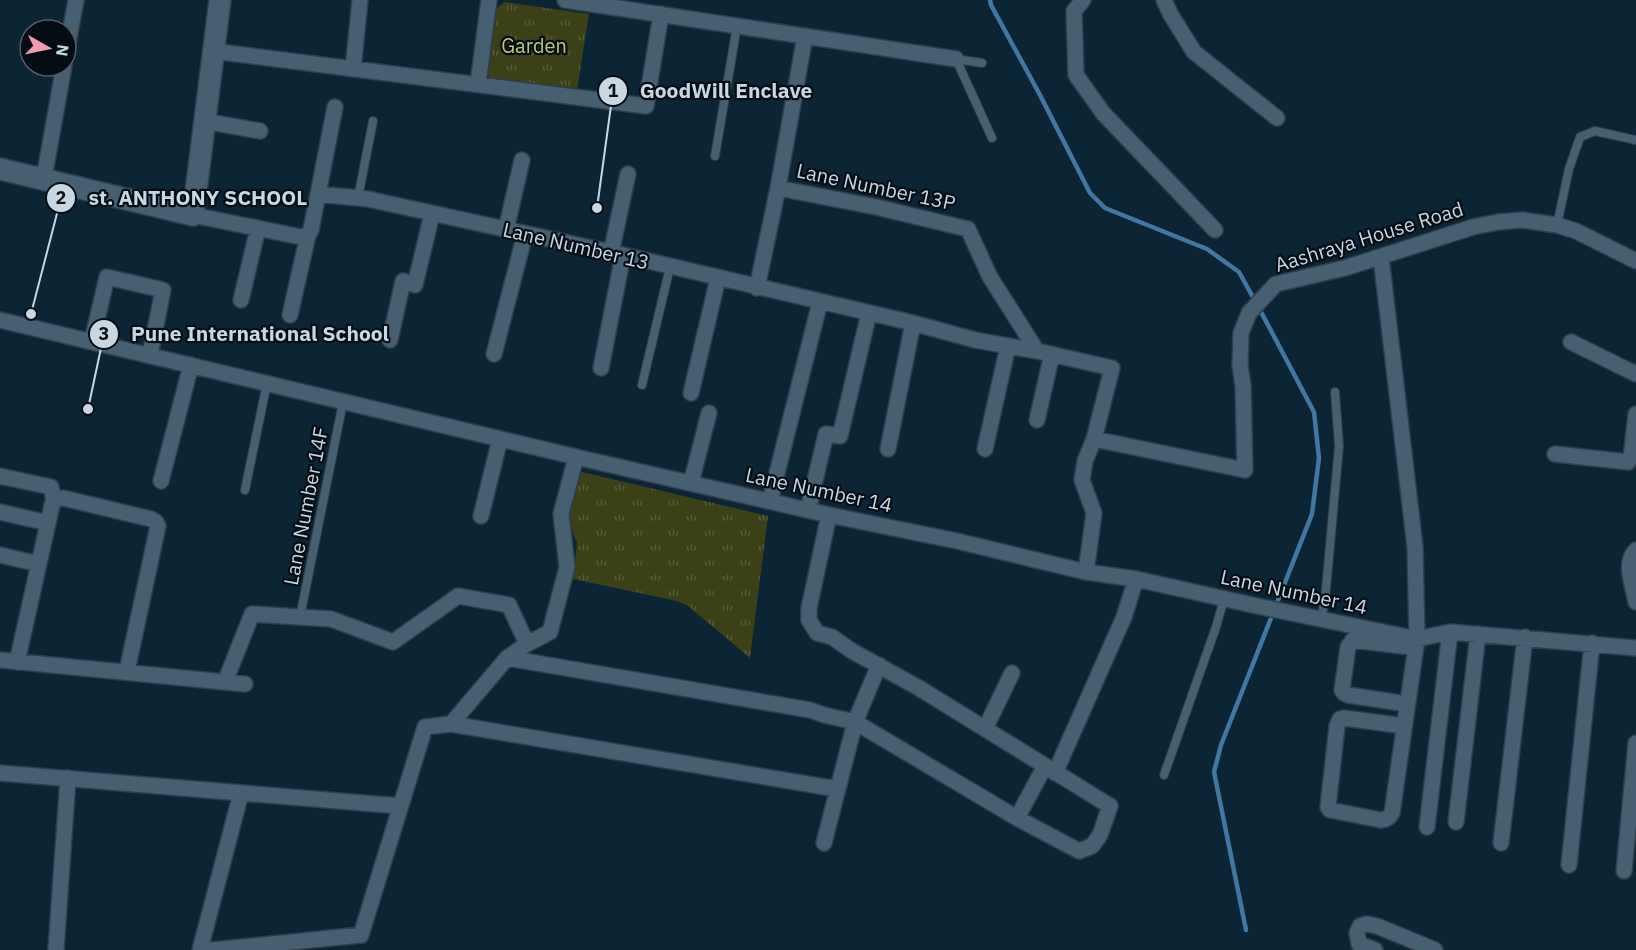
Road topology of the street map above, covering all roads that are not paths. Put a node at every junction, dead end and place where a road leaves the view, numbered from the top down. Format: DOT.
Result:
graph roads {
  1 [pos="76,0"];
  2 [pos="220,0"];
  3 [pos="360,0"];
  4 [pos="489,0"];
  5 [pos="570,0"];
  6 [pos="1083,0"];
  7 [pos="1164,0"];
  8 [pos="661,14"];
  9 [pos="73,18"];
  10 [pos="737,26"];
  11 [pos="805,36"];
  12 [pos="213,51"];
  13 [pos="956,59"];
  14 [pos="982,63"];
  15 [pos="353,69"];
  16 [pos="62,78"];
  17 [pos="478,84"];
  18 [pos="335,107"];
  19 [pos="1277,118"];
  20 [pos="204,121"];
  21 [pos="373,121"];
  22 [pos="260,131"];
  23 [pos="992,138"];
  24 [pos="1636,140"];
  25 [pos="715,156"];
  26 [pos="522,159"];
  27 [pos="0,169"];
  28 [pos="628,174"];
  29 [pos="44,178"];
  30 [pos="778,188"];
  31 [pos="318,194"];
  32 [pos="358,198"];
  33 [pos="432,214"];
  34 [pos="193,215"];
  35 [pos="1557,225"];
  36 [pos="258,228"];
  37 [pos="506,230"];
  38 [pos="1215,230"];
  39 [pos="525,234"];
  40 [pos="308,235"];
  41 [pos="617,254"];
  42 [pos="1381,257"];
  43 [pos="1636,261"];
  44 [pos="670,267"];
  45 [pos="718,278"];
  46 [pos="757,288"];
  47 [pos="241,300"];
  48 [pos="820,302"];
  49 [pos="869,313"];
  50 [pos="290,315"];
  51 [pos="0,320"];
  52 [pos="913,323"];
  53 [pos="390,340"];
  54 [pos="92,341"];
  55 [pos="1571,342"];
  56 [pos="1008,346"];
  57 [pos="1045,353"];
  58 [pos="494,354"];
  59 [pos="150,355"];
  60 [pos="191,365"];
  61 [pos="601,368"];
  62 [pos="1636,374"];
  63 [pos="267,383"];
  64 [pos="642,385"];
  65 [pos="1335,392"];
  66 [pos="691,393"];
  67 [pos="344,402"];
  68 [pos="710,413"];
  69 [pos="1636,414"];
  70 [pos="1037,420"];
  71 [pos="500,439"];
  72 [pos="1094,439"];
  73 [pos="888,449"];
  74 [pos="985,449"];
  75 [pos="1555,454"];
  76 [pos="576,457"];
  77 [pos="0,476"];
  78 [pos="161,481"];
  79 [pos="691,483"];
  80 [pos="245,490"];
  81 [pos="54,500"];
  82 [pos="770,501"];
  83 [pos="808,510"];
  84 [pos="0,512"];
  85 [pos="829,515"];
  86 [pos="481,516"];
  87 [pos="48,523"];
  88 [pos="1636,550"];
  89 [pos="0,555"];
  90 [pos="39,564"];
  91 [pos="1086,572"];
  92 [pos="1136,579"];
  93 [pos="1224,599"];
  94 [pos="1636,602"];
  95 [pos="300,617"];
  96 [pos="1314,618"];
  97 [pos="1450,632"];
  98 [pos="1478,634"];
  99 [pos="1525,637"];
  100 [pos="1416,643"];
  101 [pos="1592,643"];
  102 [pos="527,644"];
  103 [pos="1636,648"];
  104 [pos="507,658"];
  105 [pos="0,660"];
  106 [pos="17,662"];
  107 [pos="879,665"];
  108 [pos="127,671"];
  109 [pos="1012,673"];
  110 [pos="225,682"];
  111 [pos="245,684"];
  112 [pos="1407,704"];
  113 [pos="855,722"];
  114 [pos="451,724"];
  115 [pos="1404,726"];
  116 [pos="985,729"];
  117 [pos="1636,742"];
  118 [pos="1050,770"];
  119 [pos="0,773"];
  120 [pos="1164,775"];
  121 [pos="68,778"];
  122 [pos="837,789"];
  123 [pos="241,793"];
  124 [pos="400,806"];
  125 [pos="1017,818"];
  126 [pos="1456,822"];
  127 [pos="1427,827"];
  128 [pos="824,843"];
  129 [pos="1501,843"];
  130 [pos="1569,865"];
  131 [pos="1624,871"];
  132 [pos="56,950"];
  133 [pos="200,950"];
  134 [pos="212,950"];
  135 [pos="1375,950"];
  136 [pos="1435,950"];
  1 -- 9 [label="street"];
  2 -- 12 [label="street"];
  3 -- 15 [label="street"];
  4 -- 17 [label="street"];
  5 -- 8 [label="street"];
  6 -- 38 [label="street"];
  7 -- 19 [label="street"];
  8 -- 10 [label="street"];
  8 -- 17 [label="street"];
  10 -- 11 [label="street"];
  10 -- 25 [label="lane"];
  11 -- 13 [label="street"];
  11 -- 30 [label="street"];
  12 -- 15 [label="street"];
  12 -- 20 [label="street"];
  13 -- 14 [label="lane"];
  13 -- 23 [label="lane"];
  15 -- 17 [label="street"];
  16 -- 29 [label="street"];
  18 -- 31 [label="street"];
  20 -- 22 [label="street"];
  20 -- 34 [label="street"];
  21 -- 32 [label="lane"];
  24 -- 35 [label="lane"];
  26 -- 37 [label="street"];
  27 -- 29 [label="street"];
  28 -- 41 [label="street"];
  29 -- 34 [label="street"];
  30 -- 46 [label="street"];
  30 -- 57 [label="street, Lane Number 13P"];
  31 -- 32 [label="street, Lane Number 13"];
  31 -- 40 [label="street"];
  32 -- 33 [label="street, Lane Number 13"];
  33 -- 37 [label="street, Lane Number 13"];
  33 -- 53 [label="street"];
  34 -- 36 [label="street"];
  35 -- 42 [label="street, Aashraya House Road"];
  35 -- 43 [label="street, Aashraya House Road"];
  36 -- 40 [label="street"];
  36 -- 47 [label="street"];
  37 -- 39 [label="street, Lane Number 13"];
  39 -- 41 [label="street, Lane Number 13"];
  39 -- 58 [label="street"];
  40 -- 50 [label="street"];
  41 -- 44 [label="street, Lane Number 13"];
  41 -- 61 [label="street"];
  42 -- 72 [label="street, Aashraya House Road"];
  42 -- 100 [label="street"];
  44 -- 45 [label="street, Lane Number 13"];
  44 -- 64 [label="lane"];
  45 -- 46 [label="street, Lane Number 13"];
  45 -- 66 [label="street"];
  46 -- 48 [label="street, Lane Number 13"];
  48 -- 49 [label="street, Lane Number 13"];
  48 -- 82 [label="street"];
  49 -- 52 [label="street, Lane Number 13"];
  49 -- 83 [label="street"];
  51 -- 54 [label="street, Lane Number 14"];
  52 -- 56 [label="street, Lane Number 13"];
  52 -- 73 [label="street"];
  54 -- 59 [label="street, Lane Number 14"];
  54 -- 59 [label="street"];
  55 -- 62 [label="street"];
  56 -- 57 [label="street, Lane Number 13"];
  56 -- 74 [label="street"];
  57 -- 70 [label="street"];
  57 -- 72 [label="street, Lane Number 13"];
  59 -- 60 [label="street, Lane Number 14"];
  60 -- 63 [label="street, Lane Number 14"];
  60 -- 78 [label="street"];
  63 -- 67 [label="street, Lane Number 14"];
  63 -- 80 [label="lane"];
  65 -- 96 [label="lane"];
  67 -- 71 [label="street, Lane Number 14"];
  67 -- 95 [label="lane, Lane Number 14F"];
  68 -- 79 [label="street"];
  69 -- 75 [label="street"];
  71 -- 76 [label="street, Lane Number 14"];
  71 -- 86 [label="street"];
  72 -- 91 [label="street"];
  76 -- 79 [label="street, Lane Number 14"];
  76 -- 102 [label="street"];
  77 -- 81 [label="street"];
  79 -- 82 [label="street, Lane Number 14"];
  81 -- 87 [label="street"];
  81 -- 108 [label="street"];
  82 -- 83 [label="street, Lane Number 14"];
  83 -- 85 [label="street, Lane Number 14"];
  84 -- 87 [label="street"];
  85 -- 91 [label="street, Lane Number 14"];
  85 -- 107 [label="street"];
  87 -- 90 [label="street"];
  88 -- 94 [label="street"];
  89 -- 90 [label="street"];
  90 -- 106 [label="street"];
  91 -- 92 [label="street, Lane Number 14"];
  92 -- 93 [label="street, Lane Number 14"];
  92 -- 118 [label="street"];
  93 -- 96 [label="street, Lane Number 14"];
  93 -- 120 [label="lane"];
  95 -- 102 [label="street"];
  95 -- 110 [label="street"];
  96 -- 100 [label="street, Lane Number 14"];
  97 -- 98 [label="street, Lane Number 14"];
  97 -- 100 [label="street, Lane Number 14"];
  97 -- 127 [label="street"];
  98 -- 99 [label="street, Lane Number 14"];
  98 -- 126 [label="street"];
  99 -- 101 [label="street, Lane Number 14"];
  99 -- 129 [label="street"];
  100 -- 112 [label="street"];
  100 -- 112 [label="street"];
  101 -- 103 [label="street, Lane Number 14"];
  101 -- 130 [label="street"];
  102 -- 104 [label="street"];
  104 -- 113 [label="street"];
  104 -- 114 [label="street"];
  105 -- 106 [label="street"];
  106 -- 108 [label="street"];
  107 -- 113 [label="street"];
  107 -- 116 [label="street"];
  108 -- 110 [label="street"];
  109 -- 116 [label="street"];
  110 -- 111 [label="street"];
  112 -- 115 [label="street"];
  113 -- 122 [label="street"];
  113 -- 125 [label="street"];
  114 -- 122 [label="street"];
  114 -- 124 [label="street"];
  115 -- 115 [label="street"];
  116 -- 118 [label="street"];
  117 -- 131 [label="street"];
  118 -- 125 [label="street"];
  118 -- 125 [label="street"];
  119 -- 121 [label="street"];
  121 -- 123 [label="street"];
  121 -- 132 [label="street"];
  122 -- 128 [label="street"];
  123 -- 124 [label="street"];
  123 -- 133 [label="street"];
  124 -- 134 [label="street"];
  135 -- 136 [label="street"];
}
